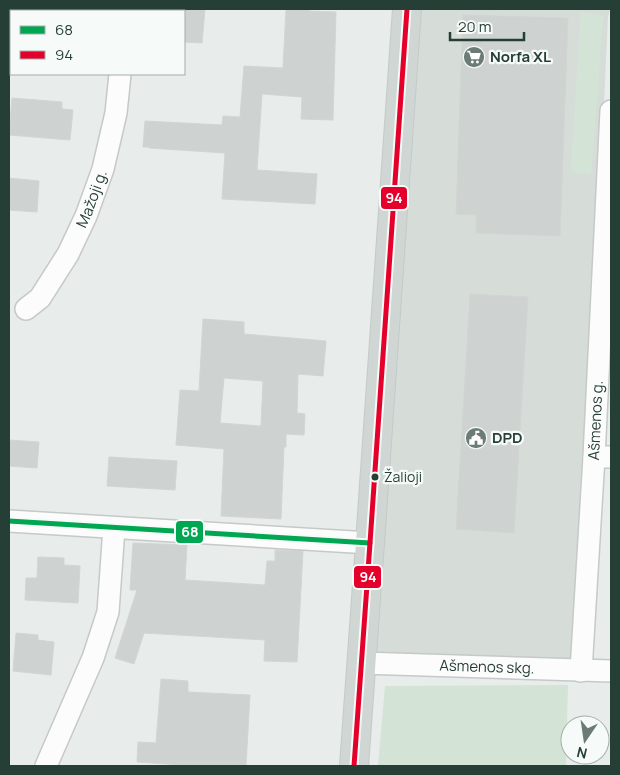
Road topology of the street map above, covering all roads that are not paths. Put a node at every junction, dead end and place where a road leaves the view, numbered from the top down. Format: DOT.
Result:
graph roads {
  1 [pos="407,9"];
  2 [pos="120,75"];
  3 [pos="611,111"];
  4 [pos="608,232"];
  5 [pos="26,309"];
  6 [pos="602,457"];
  7 [pos="9,522"];
  8 [pos="114,528"];
  9 [pos="370,543"];
  10 [pos="362,663"];
  11 [pos="581,671"];
  12 [pos="611,671"];
  13 [pos="46,766"];
  14 [pos="354,766"];
  1 -- 9 [label="main road"];
  2 -- 5 [label="street, Mažoji g."];
  3 -- 4 [label="street, Ašmenos g."];
  4 -- 6 [label="street, Ašmenos g."];
  6 -- 11 [label="street, Ašmenos g."];
  7 -- 8 [label="street"];
  8 -- 9 [label="street"];
  8 -- 13 [label="street"];
  9 -- 10 [label="main road"];
  10 -- 11 [label="street, Ašmenos skg."];
  10 -- 14 [label="main road"];
  11 -- 12 [label="street, Ašmenos skg."];
}
